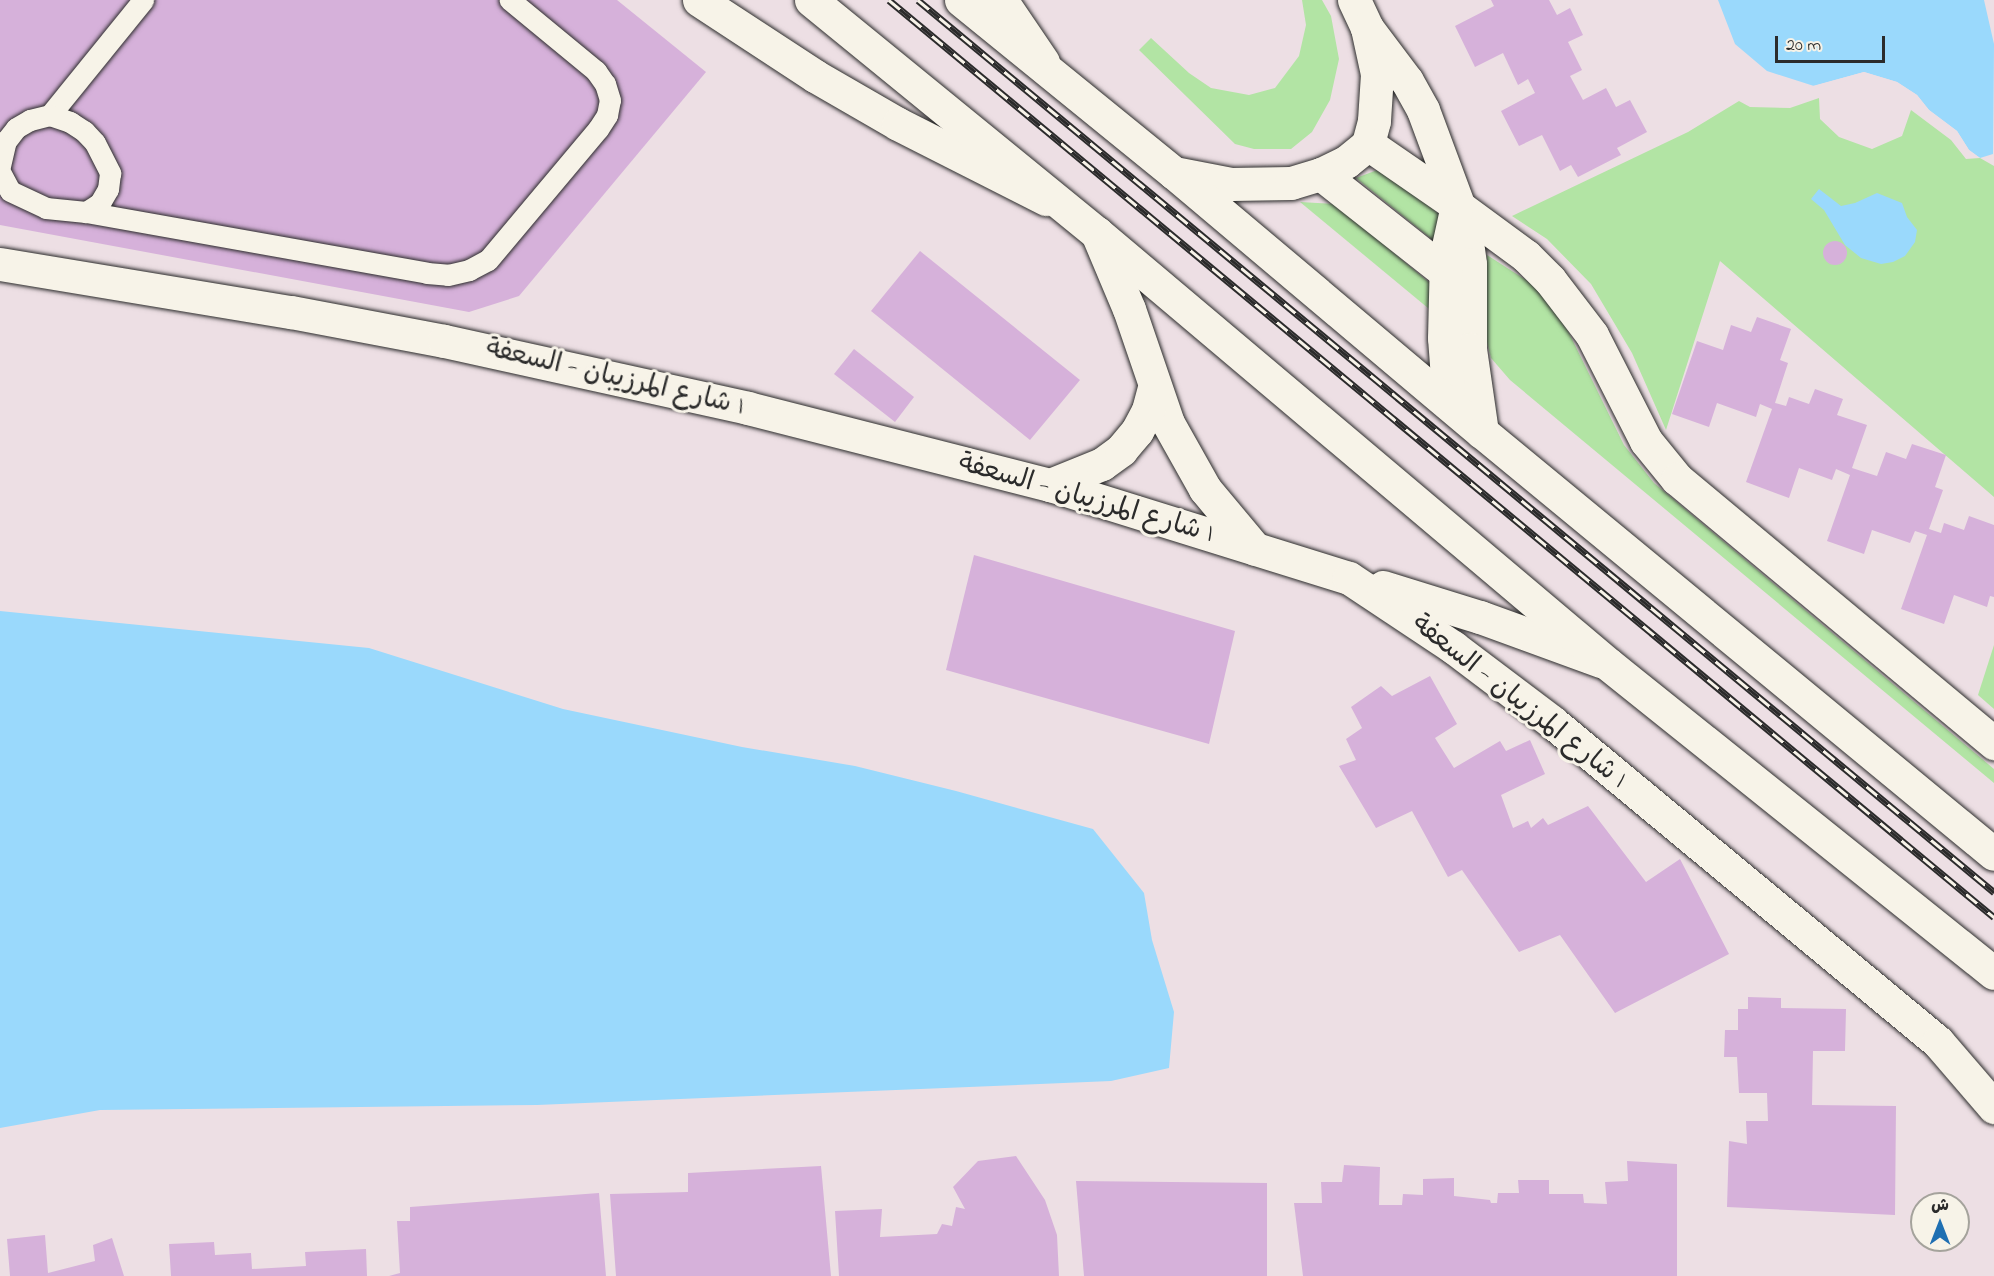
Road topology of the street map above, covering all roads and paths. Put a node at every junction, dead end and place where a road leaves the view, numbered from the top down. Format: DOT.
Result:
graph roads {
  1 [pos="143,0"];
  2 [pos="510,0"];
  3 [pos="699,0"];
  4 [pos="811,0"];
  5 [pos="961,0"];
  6 [pos="1001,0"];
  7 [pos="1361,14"];
  8 [pos="1050,74"];
  9 [pos="50,115"];
  10 [pos="1368,144"];
  11 [pos="0,158"];
  12 [pos="0,166"];
  13 [pos="0,172"];
  14 [pos="1174,173"];
  15 [pos="1321,174"];
  16 [pos="5,192"];
  17 [pos="1458,206"];
  18 [pos="1068,210"];
  19 [pos="86,212"];
  20 [pos="1097,233"];
  21 [pos="0,264"];
  22 [pos="1445,272"];
  23 [pos="1154,387"];
  24 [pos="1449,404"];
  25 [pos="1482,432"];
  26 [pos="1050,486"];
  27 [pos="1255,549"];
  28 [pos="1349,578"];
  29 [pos="1608,664"];
  30 [pos="1994,743"];
  31 [pos="1994,854"];
  32 [pos="1994,974"];
  33 [pos="1994,1107"];
  1 -- 9 [label="lane"];
  2 -- 19 [label="lane"];
  3 -- 18 [label="street"];
  4 -- 18 [label="street"];
  5 -- 8 [label="street"];
  6 -- 8 [label="street"];
  7 -- 10 [label="street"];
  7 -- 17 [label="street"];
  8 -- 14 [label="street"];
  9 -- 11 [label="lane"];
  9 -- 19 [label="lane"];
  10 -- 15 [label="street"];
  10 -- 17 [label="street"];
  11 -- 12 [label="lane"];
  13 -- 16 [label="lane"];
  14 -- 15 [label="street"];
  14 -- 24 [label="street"];
  15 -- 22 [label="street"];
  16 -- 19 [label="lane"];
  17 -- 22 [label="street"];
  17 -- 25 [label="street"];
  17 -- 30 [label="street"];
  18 -- 20 [label="street"];
  20 -- 23 [label="street"];
  20 -- 29 [label="street"];
  21 -- 26 [label="street, شارع المرزيبان - السعفة I"];
  22 -- 24 [label="street"];
  23 -- 26 [label="street"];
  23 -- 27 [label="street"];
  24 -- 25 [label="street"];
  25 -- 31 [label="street"];
  26 -- 27 [label="street, شارع المرزيبان - السعفة I"];
  27 -- 28 [label="street, شارع المرزيبان - السعفة I"];
  28 -- 29 [label="street"];
  28 -- 33 [label="street, شارع المرزيبان - السعفة I"];
  29 -- 32 [label="street"];
}
